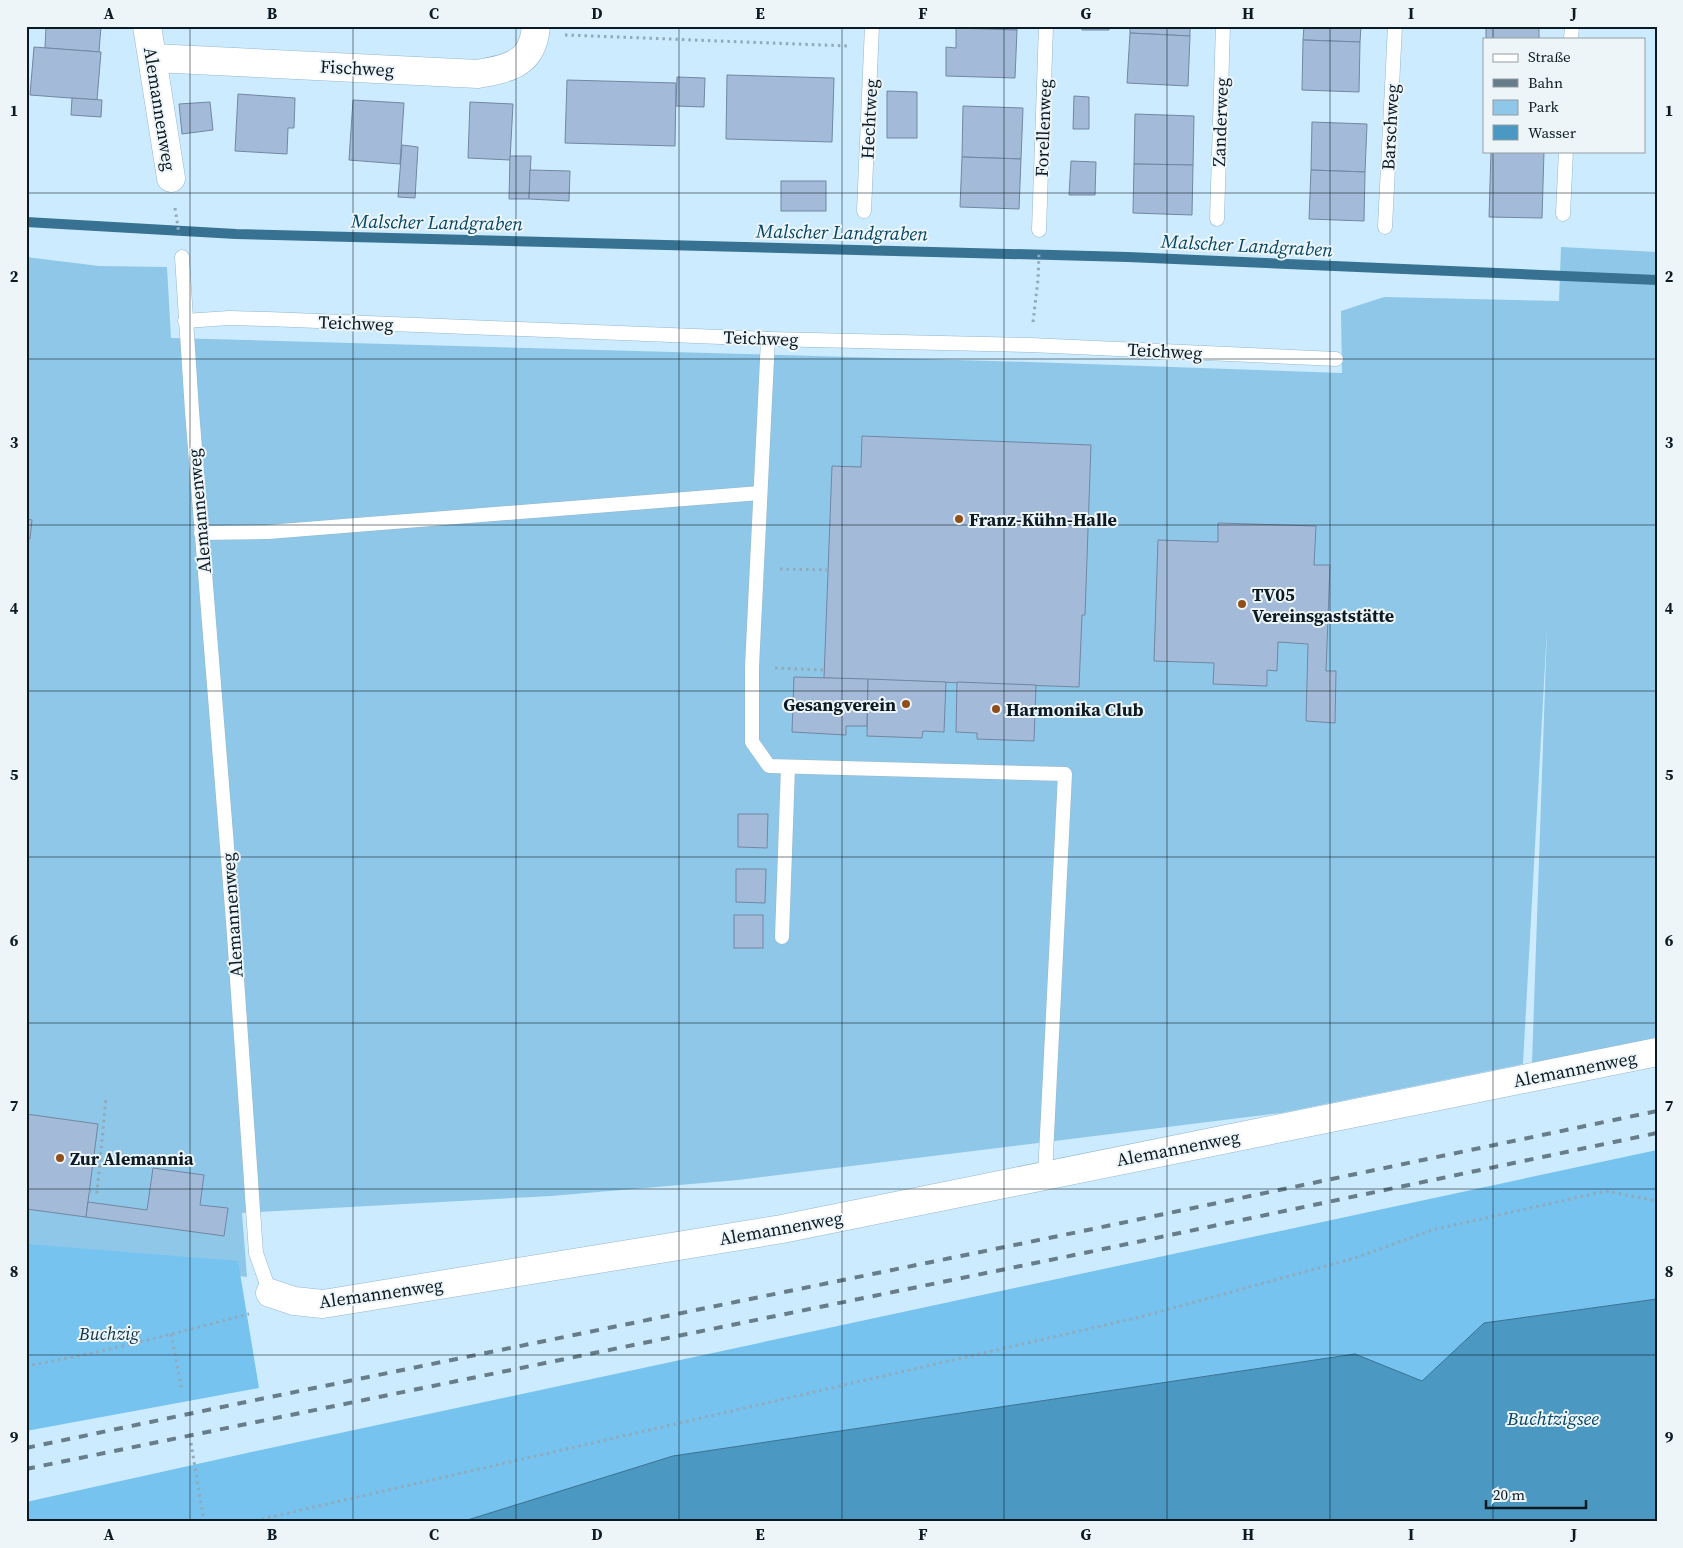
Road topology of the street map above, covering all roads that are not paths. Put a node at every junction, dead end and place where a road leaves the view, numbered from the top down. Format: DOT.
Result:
graph roads {
  1 [pos="147,26"];
  2 [pos="872,26"];
  3 [pos="1046,26"];
  4 [pos="1223,26"];
  5 [pos="1395,26"];
  6 [pos="535,30"];
  7 [pos="153,58"];
  8 [pos="1566,152"];
  9 [pos="171,178"];
  10 [pos="864,211"];
  11 [pos="1563,214"];
  12 [pos="1217,218"];
  13 [pos="1385,227"];
  14 [pos="1039,230"];
  15 [pos="182,258"];
  16 [pos="186,321"];
  17 [pos="768,339"];
  18 [pos="1336,359"];
  19 [pos="760,494"];
  20 [pos="201,533"];
  21 [pos="788,766"];
  22 [pos="782,937"];
  23 [pos="1657,1052"];
  24 [pos="1045,1175"];
  25 [pos="270,1292"];
  1 -- 7 [label="street, Alemannenweg"];
  2 -- 10 [label="lane, Hechtweg"];
  3 -- 14 [label="lane, Forellenweg"];
  4 -- 12 [label="lane, Zanderweg"];
  5 -- 13 [label="lane, Barschweg"];
  6 -- 7 [label="street, Fischweg"];
  7 -- 9 [label="street, Alemannenweg"];
  8 -- 11 [label="lane"];
  15 -- 16 [label="lane, Alemannenweg"];
  16 -- 17 [label="lane, Teichweg"];
  16 -- 20 [label="lane, Alemannenweg"];
  17 -- 18 [label="lane, Teichweg"];
  17 -- 19 [label="lane"];
  19 -- 20 [label="lane"];
  19 -- 21 [label="lane"];
  20 -- 25 [label="lane, Alemannenweg"];
  21 -- 22 [label="lane"];
  21 -- 24 [label="lane"];
  23 -- 24 [label="street, Alemannenweg"];
  24 -- 25 [label="street, Alemannenweg"];
}
